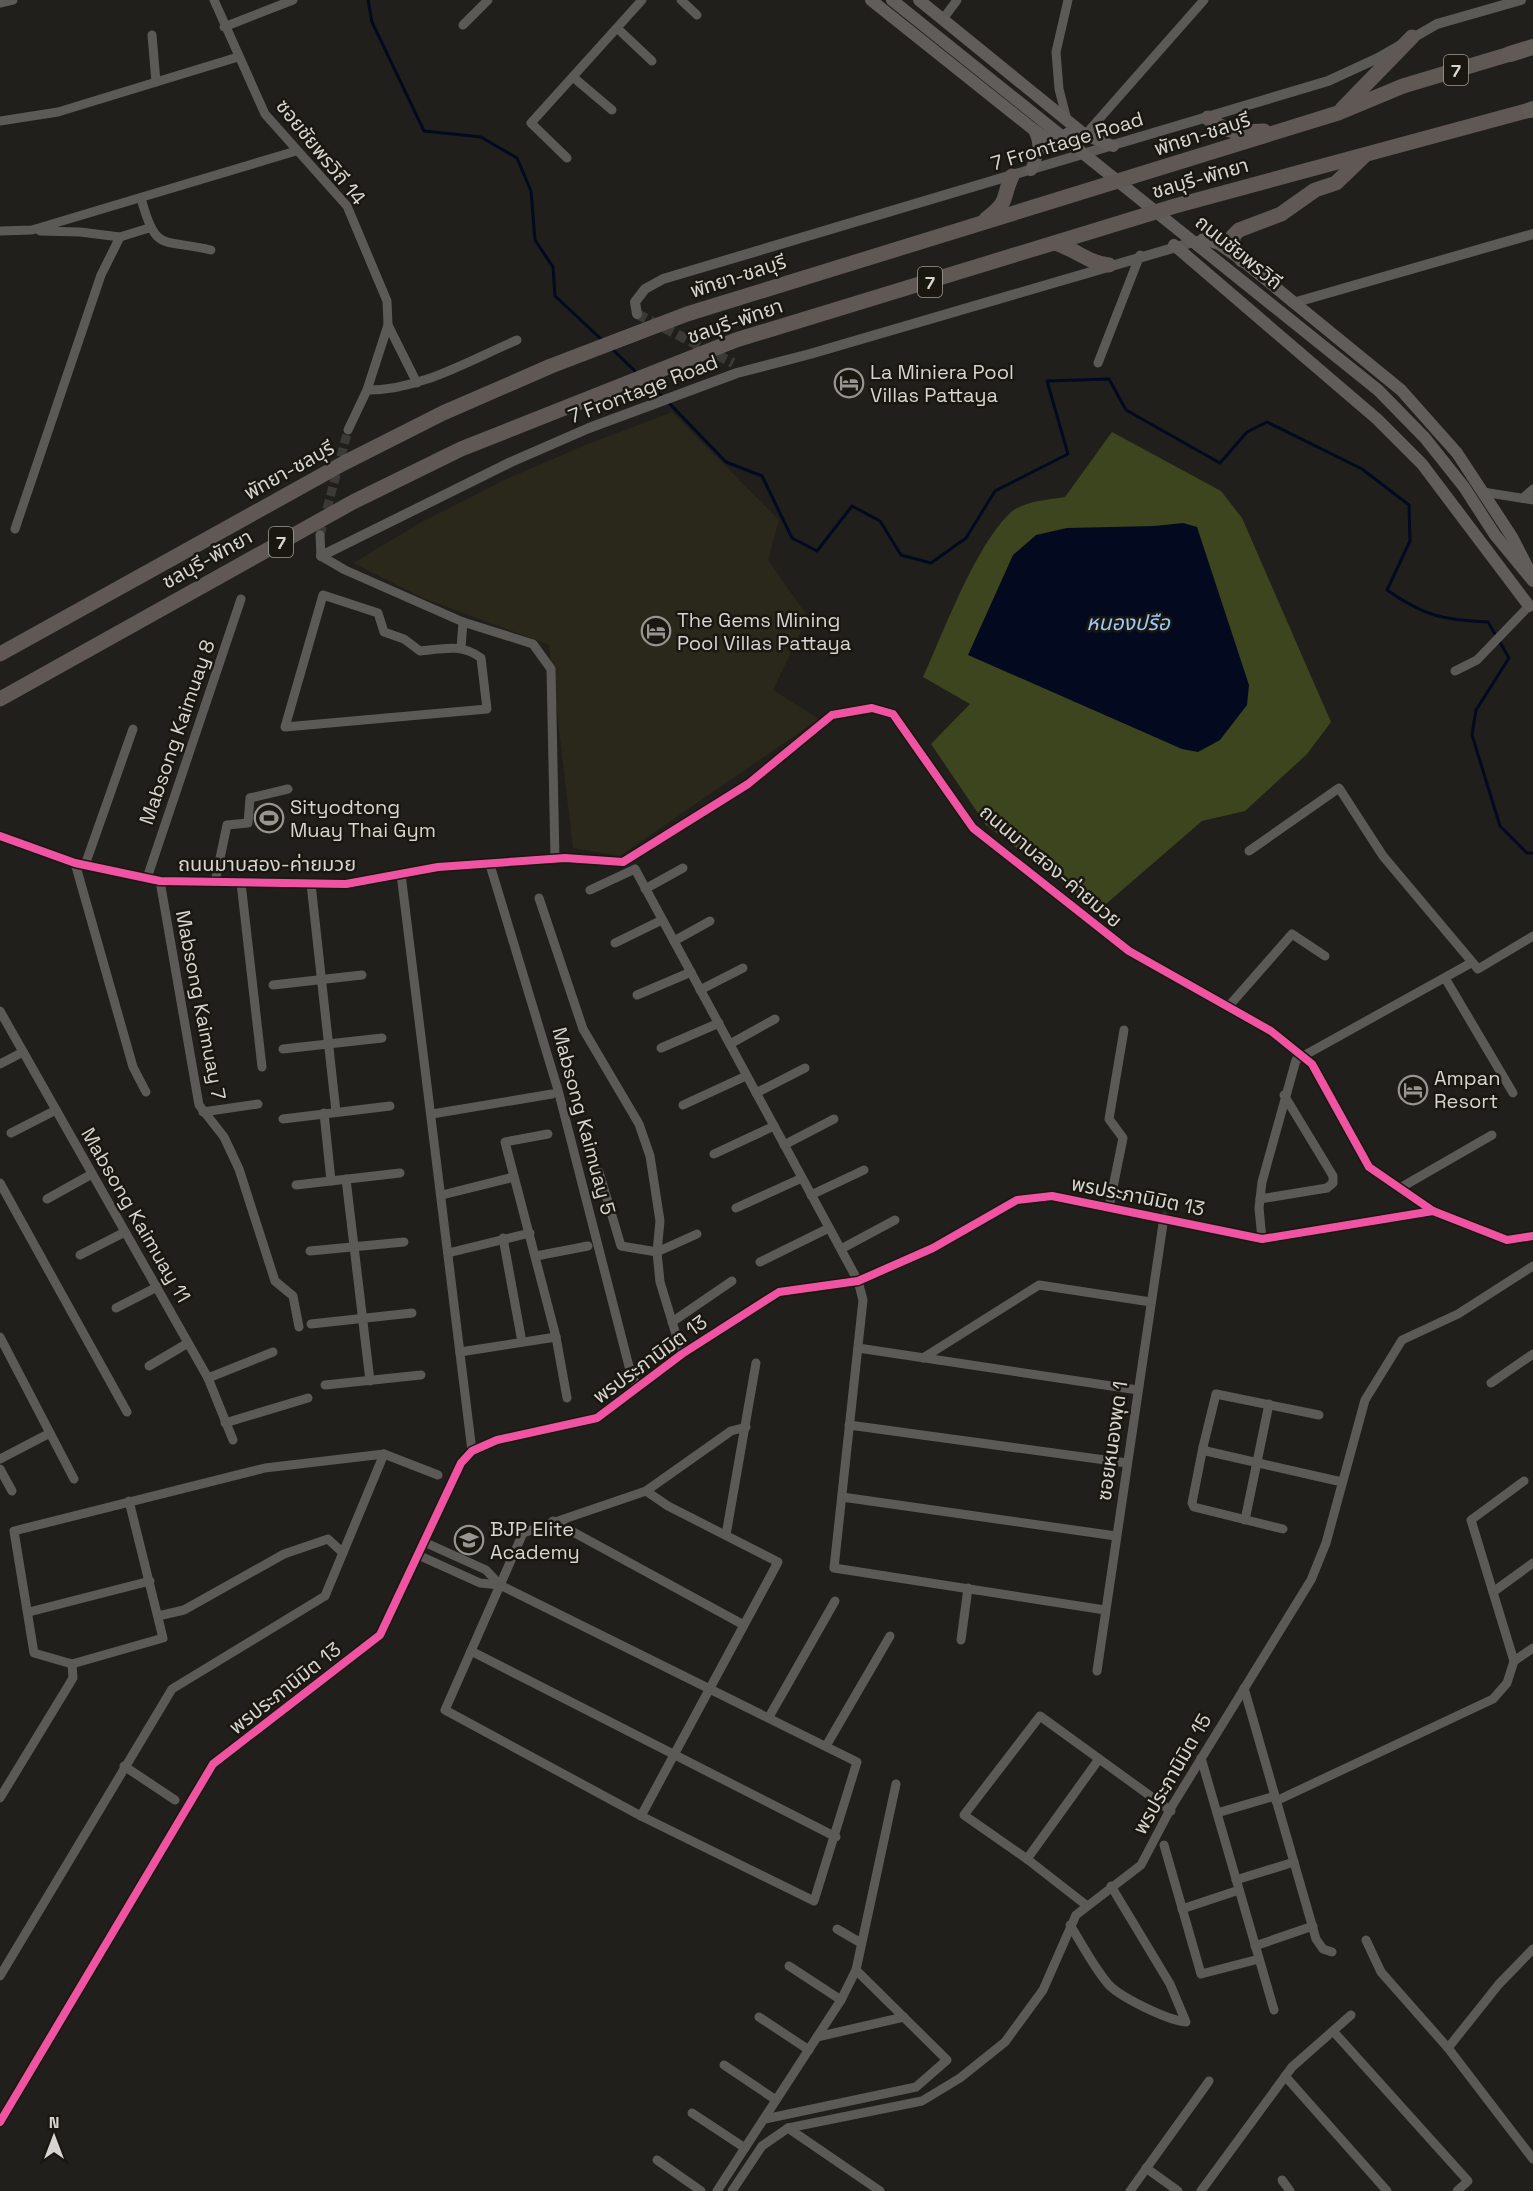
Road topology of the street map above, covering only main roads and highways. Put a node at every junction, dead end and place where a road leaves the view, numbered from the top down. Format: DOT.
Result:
graph roads {
  1 [pos="871,0"];
  2 [pos="892,0"];
  3 [pos="920,0"];
  4 [pos="1412,37"];
  5 [pos="1533,47"];
  6 [pos="1510,54"];
  7 [pos="1532,110"];
  8 [pos="1338,113"];
  9 [pos="1208,118"];
  10 [pos="1066,120"];
  11 [pos="1286,129"];
  12 [pos="1034,130"];
  13 [pos="1113,146"];
  14 [pos="1365,154"];
  15 [pos="1031,170"];
  16 [pos="1012,176"];
  17 [pos="981,223"];
  18 [pos="1203,239"];
  19 [pos="1054,243"];
  20 [pos="1174,245"];
  21 [pos="1109,265"];
  22 [pos="1235,265"];
  23 [pos="1502,544"];
  24 [pos="1533,577"];
  25 [pos="1533,581"];
  26 [pos="1531,609"];
  27 [pos="0,654"];
  28 [pos="0,699"];
  1 -- 12 [label="main road"];
  2 -- 22 [label="main road, ถนนชัยพรวิถี"];
  3 -- 10 [label="main road"];
  4 -- 8 [label="highway"];
  5 -- 6 [label="highway, พัทยา-ชลบุรี / 7"];
  6 -- 8 [label="highway, พัทยา-ชลบุรี / 7"];
  7 -- 14 [label="highway, ชลบุรี-พัทยา / 7"];
  8 -- 11 [label="highway, พัทยา-ชลบุรี / 7"];
  9 -- 11 [label="highway"];
  10 -- 12 [label="main road"];
  10 -- 13 [label="main road"];
  11 -- 17 [label="highway, พัทยา-ชลบุรี / 7"];
  12 -- 15 [label="main road"];
  14 -- 19 [label="highway, ชลบุรี-พัทยา / 7"];
  14 -- 22 [label="highway"];
  16 -- 17 [label="highway"];
  17 -- 27 [label="highway, พัทยา-ชลบุรี / 7"];
  18 -- 22 [label="main road, ถนนชัยพรวิถี"];
  19 -- 21 [label="highway"];
  19 -- 28 [label="highway, ชลบุรี-พัทยา / 7"];
  20 -- 26 [label="main road, ถนนชัยพรวิถี"];
  22 -- 23 [label="main road, ถนนชัยพรวิถี"];
  22 -- 24 [label="main road, ถนนชัยพรวิถี"];
  23 -- 25 [label="main road, ถนนชัยพรวิถี"];
  23 -- 26 [label="main road, ถนนชัยพรวิถี"];
}
